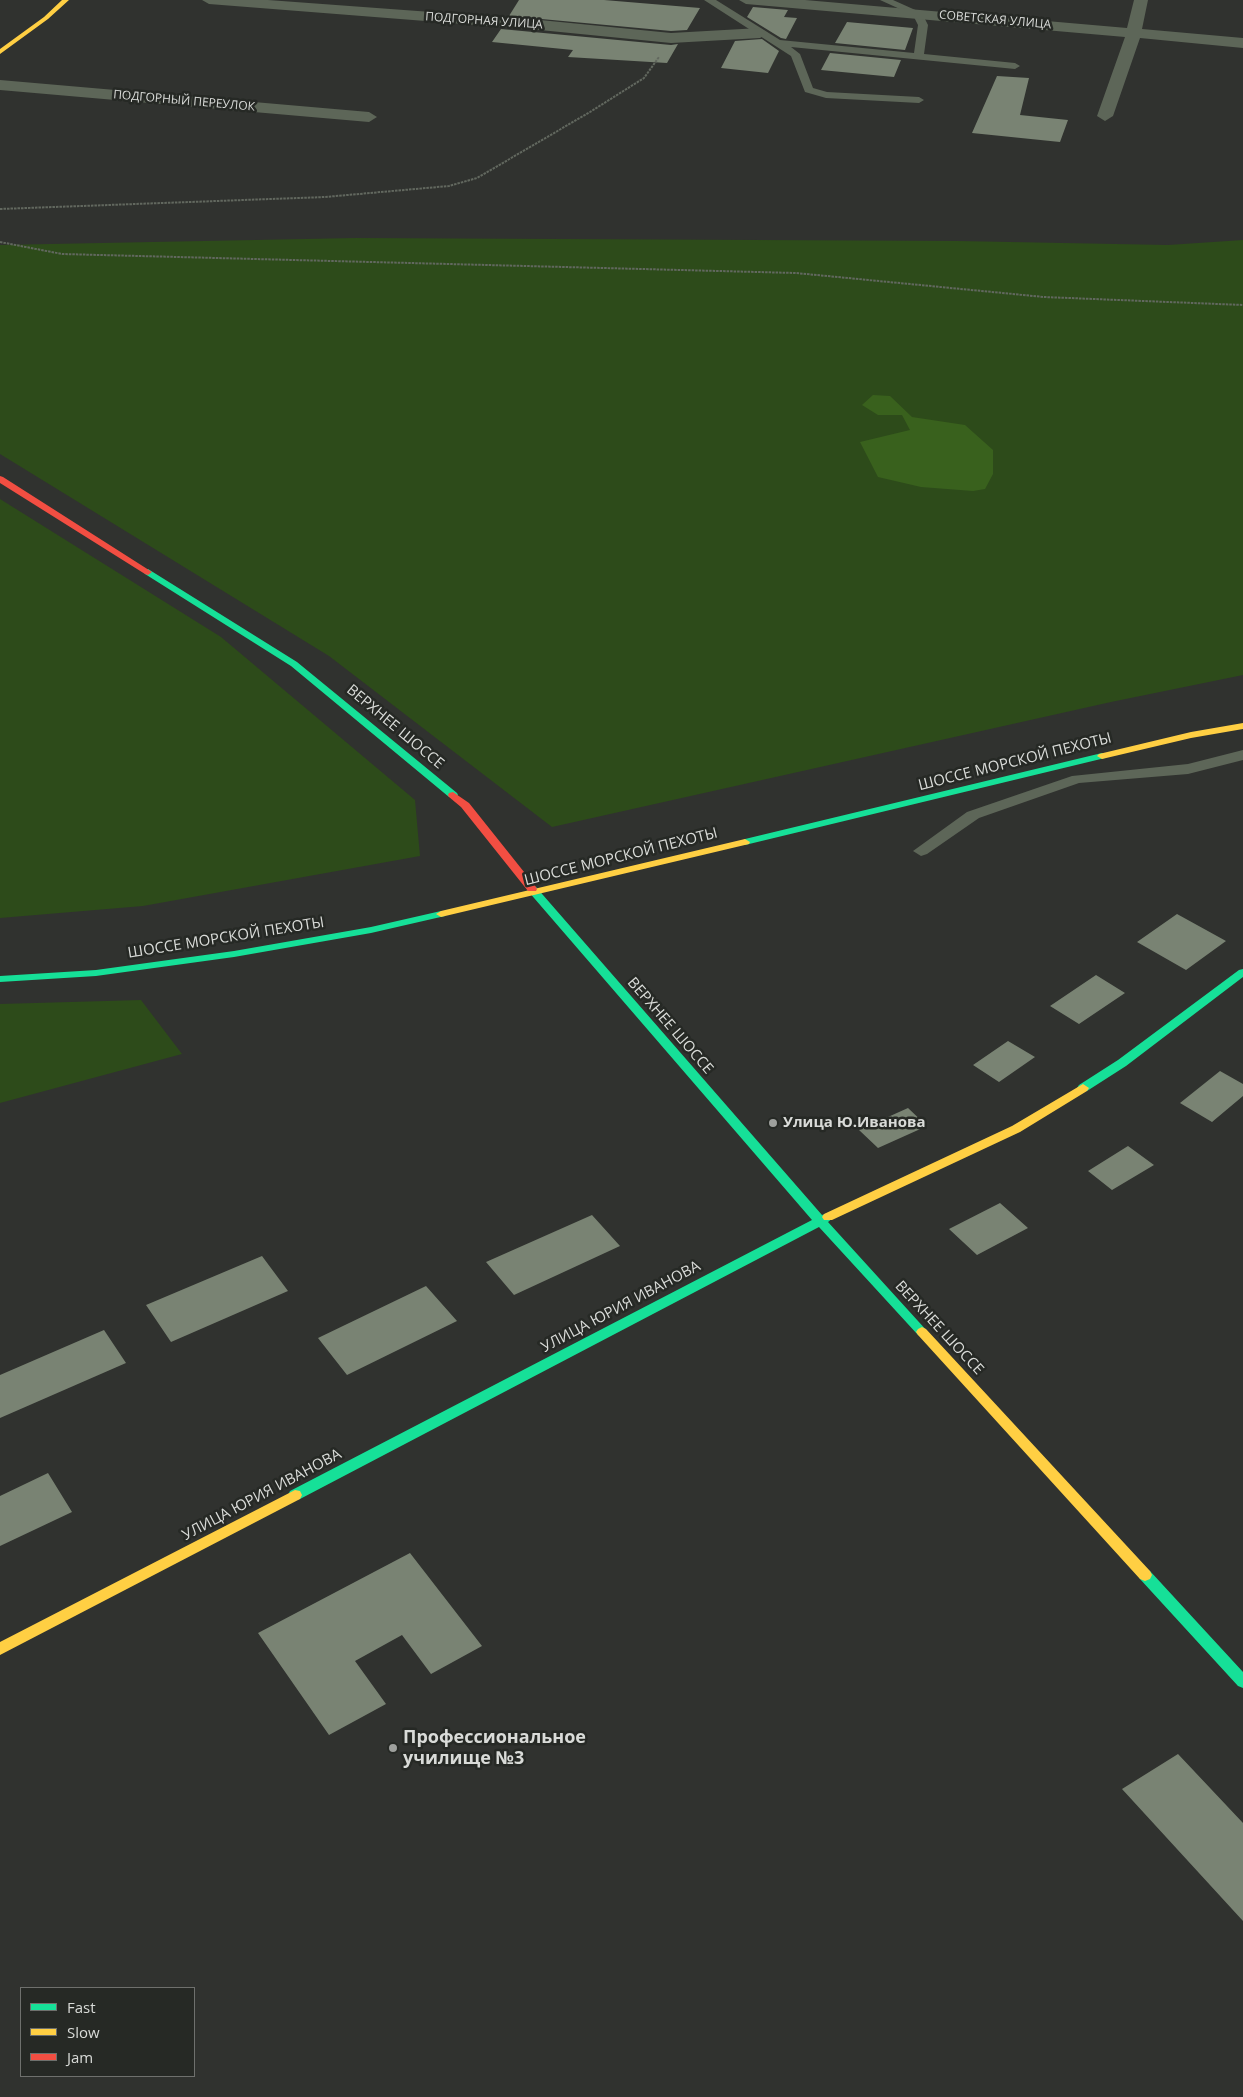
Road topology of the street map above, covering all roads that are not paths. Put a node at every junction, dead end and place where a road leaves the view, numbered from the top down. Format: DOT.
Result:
graph roads {
  1 [pos="66,0"];
  2 [pos="209,0"];
  3 [pos="709,0"];
  4 [pos="746,0"];
  5 [pos="885,0"];
  6 [pos="1141,0"];
  7 [pos="917,13"];
  8 [pos="760,33"];
  9 [pos="1134,34"];
  10 [pos="779,43"];
  11 [pos="1243,43"];
  12 [pos="0,52"];
  13 [pos="919,56"];
  14 [pos="1015,66"];
  15 [pos="0,85"];
  16 [pos="919,100"];
  17 [pos="1105,116"];
  18 [pos="369,117"];
  19 [pos="0,479"];
  20 [pos="1243,726"];
  21 [pos="1243,755"];
  22 [pos="921,851"];
  23 [pos="535,893"];
  24 [pos="1243,972"];
  25 [pos="0,979"];
  26 [pos="820,1220"];
  27 [pos="0,1649"];
  28 [pos="1243,1682"];
  1 -- 12 [label="street"];
  2 -- 8 [label="street, ПОДГОРНАЯ УЛИЦА"];
  3 -- 8 [label="lane"];
  4 -- 7 [label="street, СОВЕТСКАЯ УЛИЦА"];
  5 -- 7 [label="lane"];
  6 -- 9 [label="street"];
  7 -- 9 [label="street, СОВЕТСКАЯ УЛИЦА"];
  7 -- 13 [label="lane"];
  8 -- 10 [label="lane"];
  9 -- 11 [label="street, СОВЕТСКАЯ УЛИЦА"];
  9 -- 17 [label="street"];
  10 -- 13 [label="lane"];
  10 -- 16 [label="lane"];
  13 -- 14 [label="lane"];
  15 -- 18 [label="street, ПОДГОРНЫЙ ПЕРЕУЛОК"];
  19 -- 23 [label="street, ВЕРХНЕЕ ШОССЕ"];
  20 -- 23 [label="street, ШОССЕ МОРСКОЙ ПЕХОТЫ"];
  21 -- 22 [label="lane"];
  23 -- 25 [label="street, ШОССЕ МОРСКОЙ ПЕХОТЫ"];
  23 -- 26 [label="street, ВЕРХНЕЕ ШОССЕ"];
  24 -- 26 [label="street, УЛИЦА ЮРИЯ ИВАНОВА"];
  26 -- 27 [label="street, УЛИЦА ЮРИЯ ИВАНОВА"];
  26 -- 28 [label="street, ВЕРХНЕЕ ШОССЕ"];
}
